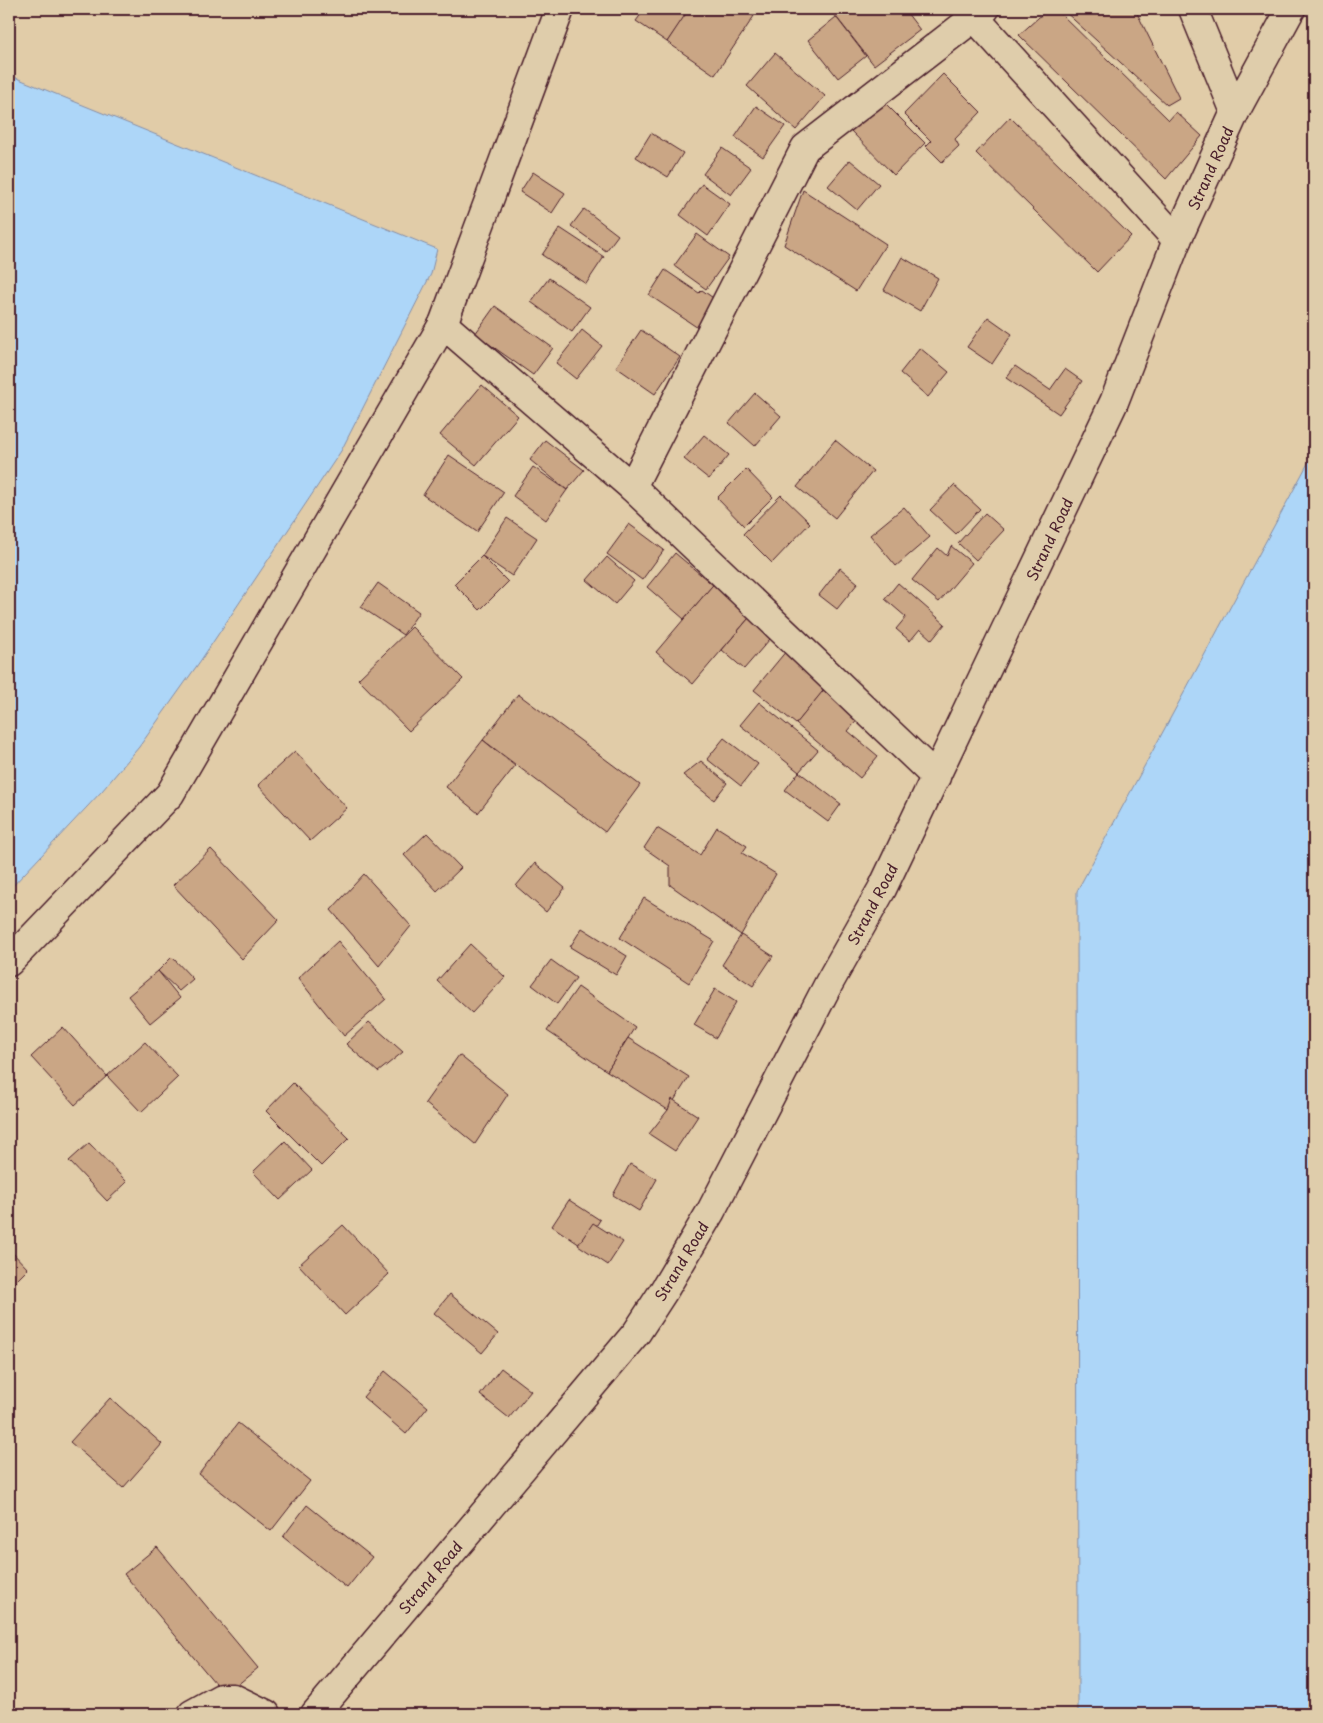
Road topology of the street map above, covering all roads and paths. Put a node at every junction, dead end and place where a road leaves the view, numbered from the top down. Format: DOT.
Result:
graph roads {
  1 [pos="560,9"];
  2 [pos="1194,9"];
  3 [pos="1291,9"];
  4 [pos="975,11"];
  5 [pos="1235,112"];
  6 [pos="1177,240"];
  7 [pos="443,324"];
  8 [pos="632,488"];
  9 [pos="936,777"];
  10 [pos="9,962"];
  11 [pos="192,1714"];
  12 [pos="266,1714"];
  13 [pos="315,1714"];
  1 -- 7 [label="street"];
  2 -- 5 [label="street"];
  3 -- 5 [label="street, Strand Road"];
  4 -- 6 [label="street"];
  4 -- 8 [label="street"];
  5 -- 6 [label="street, Strand Road"];
  6 -- 9 [label="street, Strand Road"];
  7 -- 8 [label="street"];
  7 -- 10 [label="street"];
  8 -- 9 [label="street"];
  9 -- 13 [label="street, Strand Road"];
  11 -- 12 [label="street"];
}
